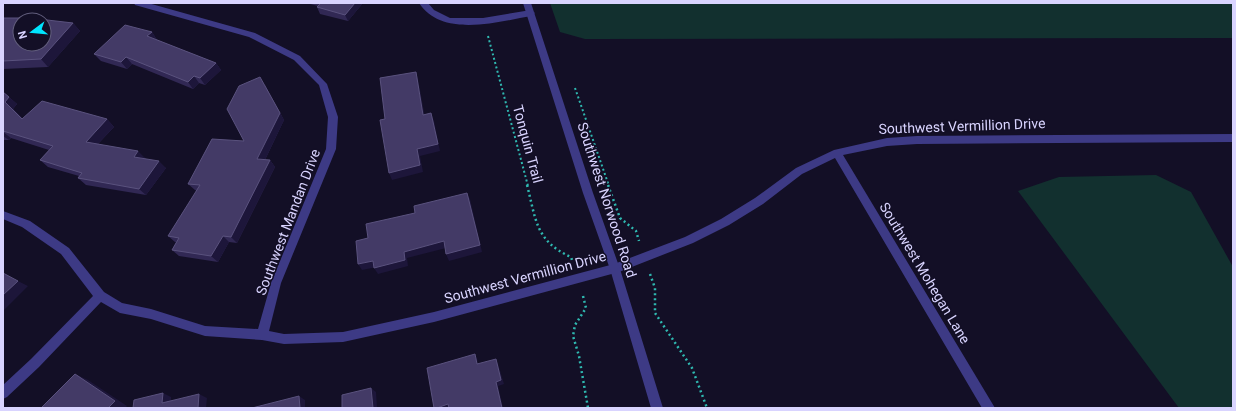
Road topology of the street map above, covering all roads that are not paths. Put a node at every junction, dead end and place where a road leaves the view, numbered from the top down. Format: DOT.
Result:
graph roads {
  1 [pos="138,3"];
  2 [pos="423,3"];
  3 [pos="529,8"];
  4 [pos="1233,138"];
  5 [pos="837,153"];
  6 [pos="3,215"];
  7 [pos="615,269"];
  8 [pos="100,296"];
  9 [pos="262,335"];
  10 [pos="3,393"];
  11 [pos="657,408"];
  12 [pos="989,408"];
  1 -- 9 [label="street, Southwest Mandan Drive"];
  2 -- 3 [label="street"];
  3 -- 7 [label="street, Southwest Norwood Road"];
  4 -- 5 [label="street, Southwest Vermillion Drive"];
  5 -- 7 [label="street, Southwest Vermillion Drive"];
  5 -- 12 [label="street, Southwest Mohegan Lane"];
  6 -- 8 [label="street, Southwest Vermillion Drive"];
  7 -- 9 [label="street, Southwest Vermillion Drive"];
  7 -- 11 [label="street, Southwest Norwood Road"];
  8 -- 9 [label="street, Southwest Vermillion Drive"];
  8 -- 10 [label="street"];
}
